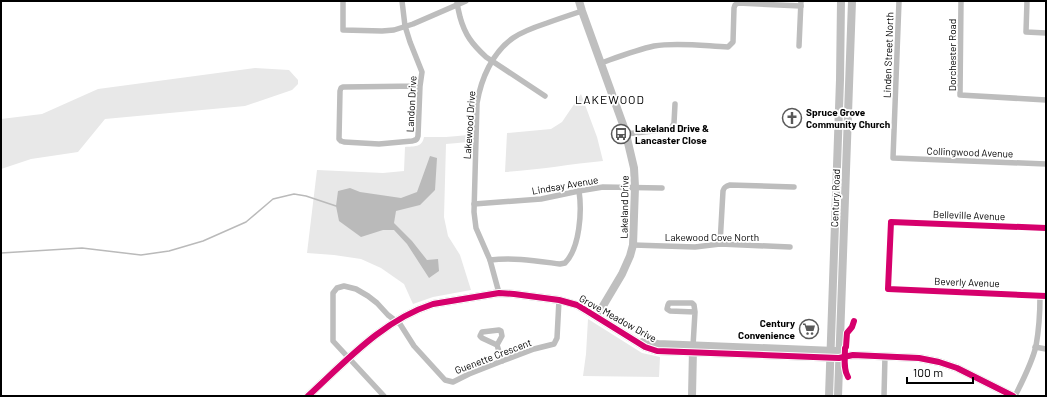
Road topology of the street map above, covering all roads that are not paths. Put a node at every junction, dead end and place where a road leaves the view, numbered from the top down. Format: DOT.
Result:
graph roads {
  1 [pos="344,1"];
  2 [pos="402,1"];
  3 [pos="466,1"];
  4 [pos="579,1"];
  5 [pos="841,1"];
  6 [pos="852,1"];
  7 [pos="899,1"];
  8 [pos="961,1"];
  9 [pos="1027,1"];
  10 [pos="457,3"];
  11 [pos="801,3"];
  12 [pos="582,11"];
  13 [pos="405,26"];
  14 [pos="1046,33"];
  15 [pos="799,46"];
  16 [pos="492,61"];
  17 [pos="601,64"];
  18 [pos="420,86"];
  19 [pos="545,96"];
  20 [pos="1046,100"];
  21 [pos="675,104"];
  22 [pos="626,134"];
  23 [pos="893,158"];
  24 [pos="1046,164"];
  25 [pos="635,187"];
  26 [pos="794,187"];
  27 [pos="662,188"];
  28 [pos="579,191"];
  29 [pos="474,204"];
  30 [pos="1046,228"];
  31 [pos="720,244"];
  32 [pos="633,245"];
  33 [pos="790,247"];
  34 [pos="490,260"];
  35 [pos="888,289"];
  36 [pos="499,293"];
  37 [pos="1043,296"];
  38 [pos="559,300"];
  39 [pos="695,312"];
  40 [pos="596,316"];
  41 [pos="396,321"];
  42 [pos="497,345"];
  43 [pos="1036,347"];
  44 [pos="693,349"];
  45 [pos="1046,349"];
  46 [pos="831,354"];
  47 [pos="840,354"];
  48 [pos="885,356"];
  49 [pos="348,358"];
  50 [pos="502,361"];
  51 [pos="308,396"];
  52 [pos="384,396"];
  53 [pos="692,396"];
  54 [pos="829,396"];
  55 [pos="838,396"];
  56 [pos="884,396"];
  57 [pos="1014,396"];
  1 -- 13 [label="street"];
  2 -- 13 [label="street, Landon Drive"];
  3 -- 10 [label="street"];
  4 -- 12 [label="street, Lakeland Drive"];
  5 -- 46 [label="street, Century Road"];
  6 -- 47 [label="street, Century Road"];
  7 -- 23 [label="street, Linden Street North"];
  8 -- 20 [label="street, Dorchester Road"];
  9 -- 14 [label="street"];
  10 -- 13 [label="street"];
  10 -- 16 [label="street"];
  11 -- 15 [label="street"];
  11 -- 17 [label="street"];
  12 -- 16 [label="street, Lakewood Drive"];
  12 -- 17 [label="street, Lakeland Drive"];
  13 -- 18 [label="street, Landon Drive"];
  16 -- 19 [label="street"];
  16 -- 29 [label="street, Lakewood Drive"];
  17 -- 22 [label="street, Lakeland Drive"];
  18 -- 18 [label="street, Landon Drive"];
  21 -- 22 [label="street"];
  22 -- 25 [label="street, Lakeland Drive"];
  23 -- 24 [label="street, Collingwood Avenue"];
  25 -- 27 [label="street, Lindsay Avenue"];
  25 -- 28 [label="street, Lindsay Avenue"];
  25 -- 32 [label="street, Lakeland Drive"];
  26 -- 31 [label="street"];
  28 -- 29 [label="street, Lindsay Avenue"];
  28 -- 34 [label="street"];
  29 -- 34 [label="street, Lakewood Drive"];
  30 -- 35 [label="street, Belleville Avenue"];
  31 -- 32 [label="street, Lakewood Cove North"];
  31 -- 33 [label="street, Lakewood Cove North"];
  32 -- 40 [label="street, Lakeland Drive"];
  34 -- 36 [label="street, Lakewood Drive"];
  35 -- 37 [label="street, Beverly Avenue"];
  36 -- 38 [label="street, Grove Meadow Drive"];
  36 -- 41 [label="street, Grove Meadow Drive"];
  37 -- 43 [label="street"];
  38 -- 40 [label="street, Grove Meadow Drive"];
  38 -- 50 [label="street, Guenette Crescent"];
  39 -- 44 [label="street"];
  40 -- 44 [label="street, Grove Meadow Drive"];
  41 -- 49 [label="street, Grove Meadow Drive"];
  41 -- 49 [label="street"];
  41 -- 50 [label="street, Guenette Crescent"];
  42 -- 50 [label="street"];
  43 -- 45 [label="street"];
  43 -- 57 [label="street"];
  44 -- 46 [label="street, Grove Meadow Drive"];
  44 -- 53 [label="street"];
  46 -- 47 [label="street, Grove Meadow Drive"];
  46 -- 54 [label="street, Century Road"];
  47 -- 48 [label="street, Grove Meadow Drive"];
  47 -- 55 [label="street, Century Road"];
  48 -- 56 [label="street"];
  48 -- 57 [label="street, Grove Meadow Drive"];
  49 -- 51 [label="street, Grove Meadow Drive"];
  49 -- 52 [label="street"];
}
